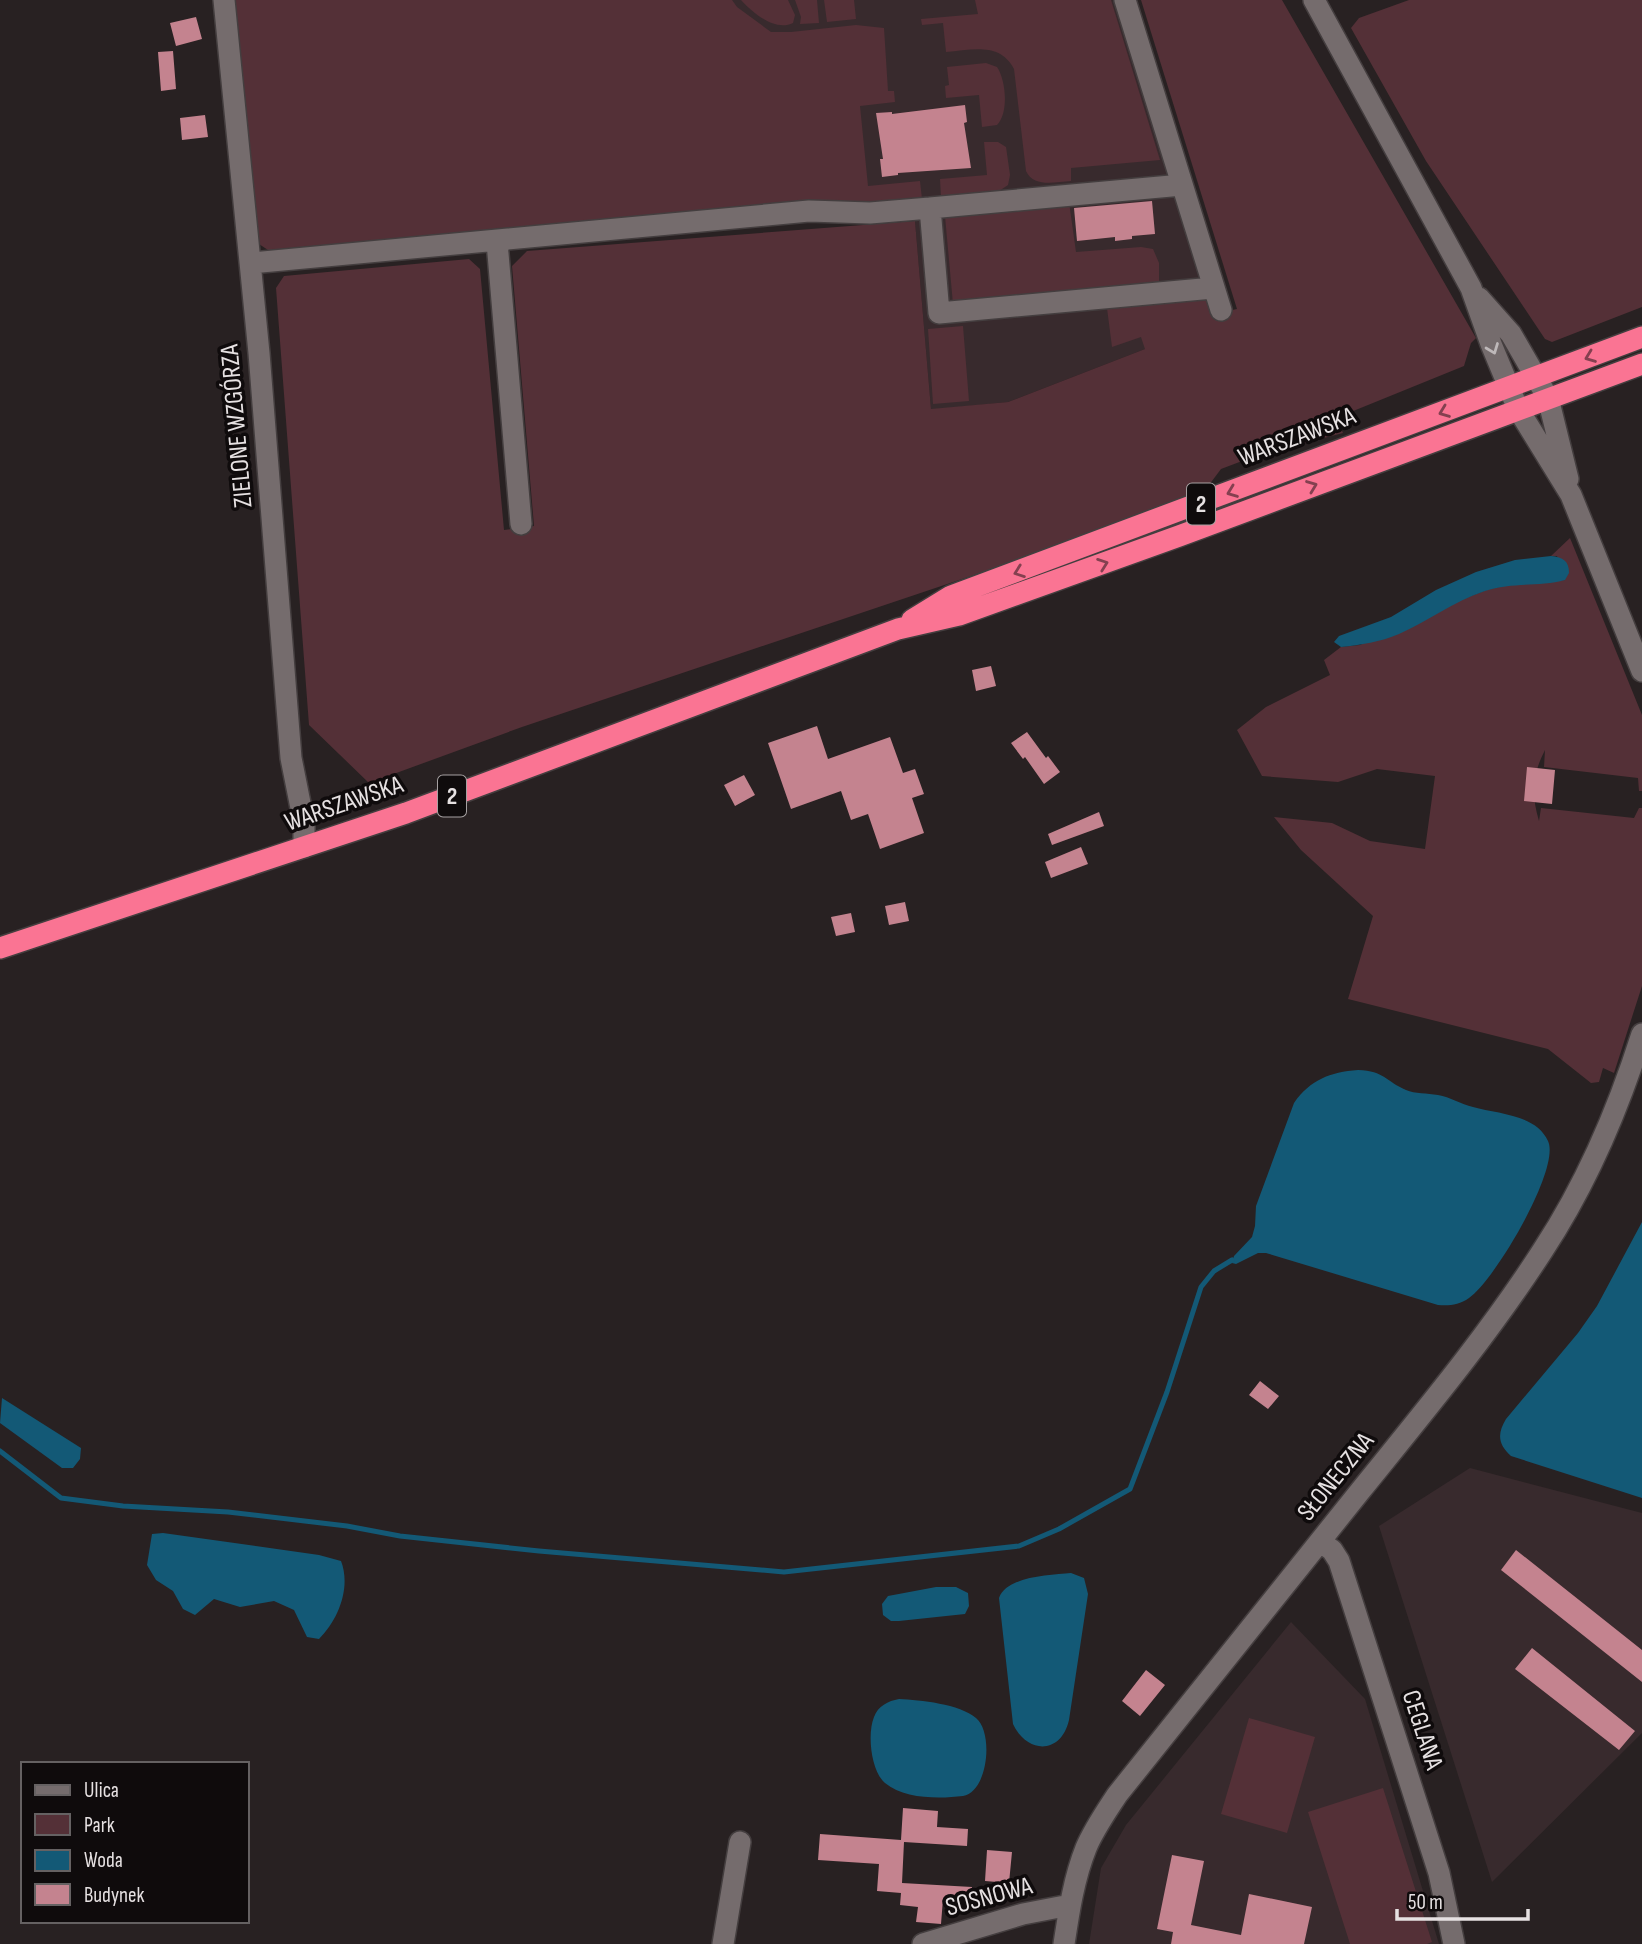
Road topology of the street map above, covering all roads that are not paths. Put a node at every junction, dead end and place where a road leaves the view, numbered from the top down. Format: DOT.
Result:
graph roads {
  1 [pos="224,0"];
  2 [pos="1125,0"];
  3 [pos="1314,0"];
  4 [pos="1182,185"];
  5 [pos="930,208"];
  6 [pos="497,242"];
  7 [pos="251,263"];
  8 [pos="1213,288"];
  9 [pos="1471,288"];
  10 [pos="1221,310"];
  11 [pos="1642,337"];
  12 [pos="1642,364"];
  13 [pos="1537,376"];
  14 [pos="1508,387"];
  15 [pos="1548,398"];
  16 [pos="1518,409"];
  17 [pos="1571,495"];
  18 [pos="521,524"];
  19 [pos="898,629"];
  20 [pos="1642,671"];
  21 [pos="304,847"];
  22 [pos="0,948"];
  23 [pos="1642,1034"];
  24 [pos="1320,1542"];
  25 [pos="740,1842"];
  26 [pos="1070,1905"];
  27 [pos="723,1944"];
  28 [pos="923,1944"];
  29 [pos="1064,1944"];
  30 [pos="1454,1944"];
  1 -- 7 [label="street, ZIELONE WZGÓRZA"];
  2 -- 4 [label="street"];
  3 -- 9 [label="street"];
  4 -- 5 [label="street"];
  4 -- 8 [label="street"];
  5 -- 6 [label="street"];
  5 -- 8 [label="street"];
  6 -- 7 [label="street"];
  6 -- 18 [label="street"];
  7 -- 21 [label="street, ZIELONE WZGÓRZA"];
  8 -- 10 [label="street"];
  9 -- 13 [label="street"];
  9 -- 14 [label="street, one-way"];
  11 -- 13 [label="highway, WARSZAWSKA / 2, one-way"];
  12 -- 15 [label="highway, WARSZAWSKA / 2"];
  13 -- 14 [label="highway, WARSZAWSKA / 2"];
  13 -- 15 [label="street"];
  14 -- 16 [label="street"];
  14 -- 19 [label="highway, WARSZAWSKA / 2, one-way"];
  15 -- 16 [label="highway, WARSZAWSKA / 2"];
  15 -- 17 [label="street"];
  16 -- 17 [label="street"];
  19 -- 16 [label="highway, WARSZAWSKA / 2, one-way"];
  17 -- 20 [label="street"];
  19 -- 21 [label="highway, WARSZAWSKA / 2"];
  21 -- 22 [label="highway, WARSZAWSKA / 2"];
  23 -- 24 [label="street, SŁONECZNA"];
  24 -- 26 [label="street, SŁONECZNA"];
  24 -- 30 [label="street, CEGLANA"];
  25 -- 27 [label="street"];
  26 -- 28 [label="street, SOSNOWA"];
  26 -- 29 [label="street, SŁONECZNA"];
}
